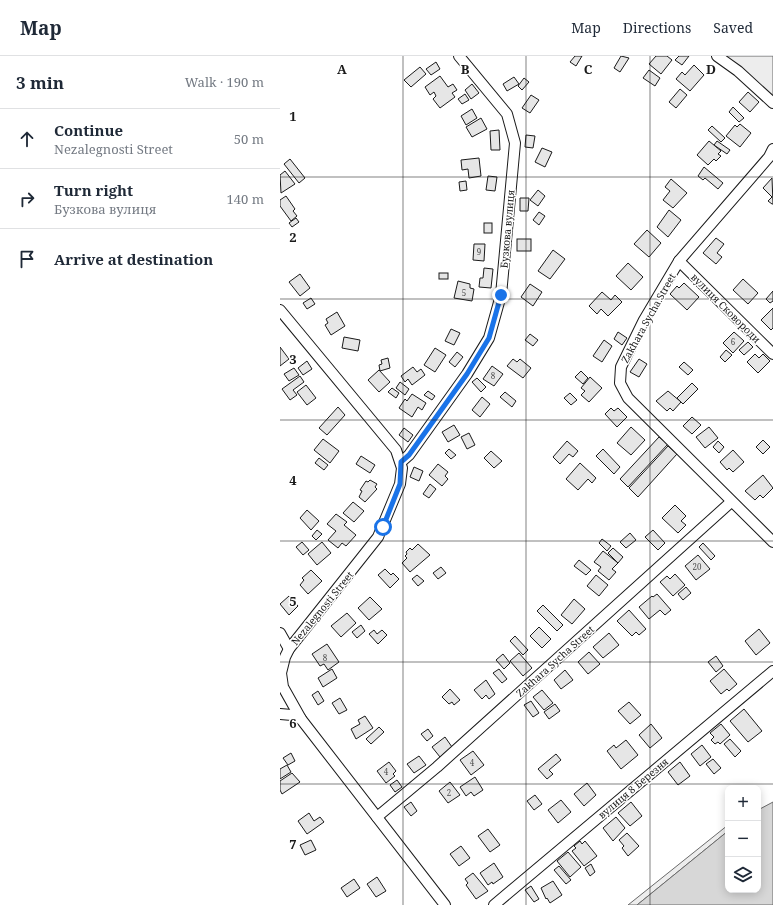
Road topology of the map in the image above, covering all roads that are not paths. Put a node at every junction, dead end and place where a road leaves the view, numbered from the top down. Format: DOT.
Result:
graph roads {
  1 [pos="459,56"];
  2 [pos="717,56"];
  3 [pos="773,103"];
  4 [pos="772,156"];
  5 [pos="679,261"];
  6 [pos="280,310"];
  7 [pos="773,354"];
  8 [pos="401,462"];
  9 [pos="731,502"];
  10 [pos="773,542"];
  11 [pos="280,633"];
  12 [pos="289,649"];
  13 [pos="773,672"];
  14 [pos="280,714"];
  15 [pos="301,719"];
  16 [pos="377,817"];
  17 [pos="445,905"];
  18 [pos="494,905"];
  1 -- 8 [label="street, Бузкова вулиця"];
  2 -- 3 [label="street"];
  4 -- 5 [label="street, Zakhara Sycha Street"];
  5 -- 7 [label="street, вулиця Сковороди"];
  5 -- 9 [label="street, Zakhara Sycha Street"];
  6 -- 8 [label="street"];
  8 -- 12 [label="street, Nezalegnosti Street"];
  9 -- 10 [label="street, Zakhara Sycha Street"];
  9 -- 16 [label="street, Zakhara Sycha Street"];
  11 -- 12 [label="street"];
  12 -- 15 [label="street, Nezalegnosti Street"];
  13 -- 18 [label="street, вулиця 8 Березня"];
  14 -- 15 [label="street"];
  15 -- 16 [label="street, Nezalegnosti Street"];
  16 -- 17 [label="street, Nezalegnosti Street"];
}
